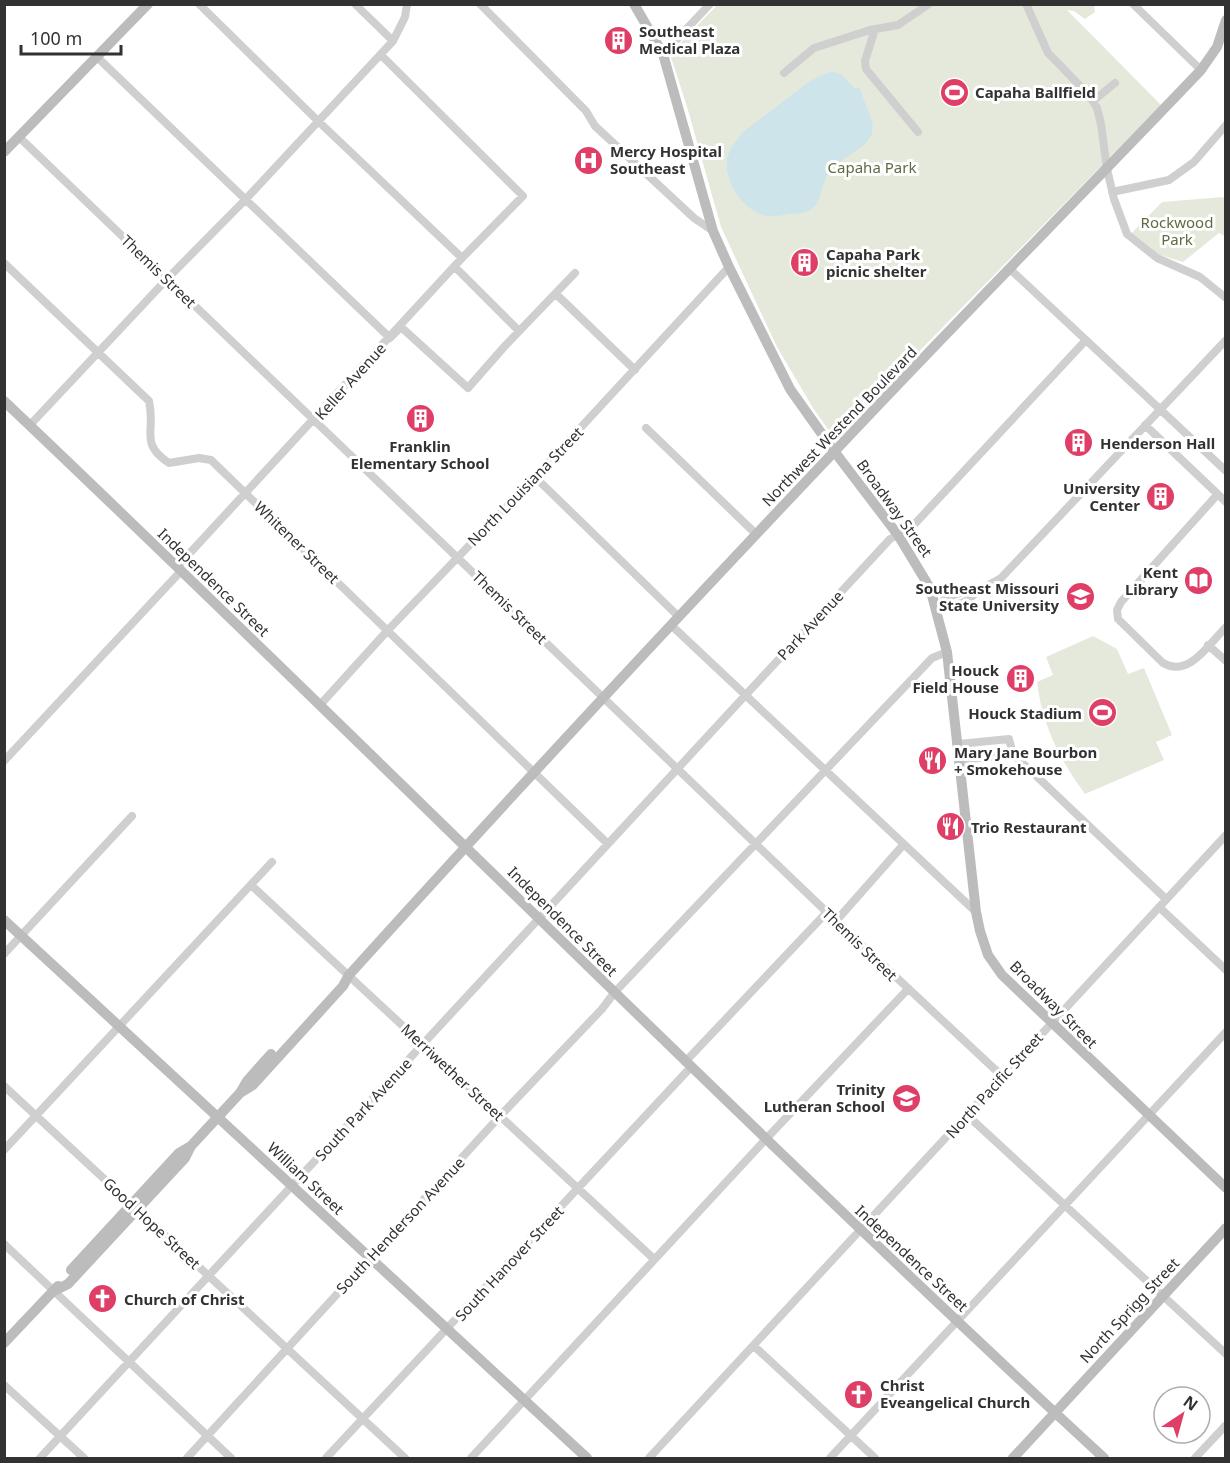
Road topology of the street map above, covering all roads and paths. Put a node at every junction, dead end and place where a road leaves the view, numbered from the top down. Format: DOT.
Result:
graph roads {
  1 [pos="148,4"];
  2 [pos="199,4"];
  3 [pos="355,4"];
  4 [pos="406,4"];
  5 [pos="480,4"];
  6 [pos="634,4"];
  7 [pos="710,4"];
  8 [pos="929,4"];
  9 [pos="1026,4"];
  10 [pos="1133,4"];
  11 [pos="1226,20"];
  12 [pos="875,29"];
  13 [pos="393,41"];
  14 [pos="663,54"];
  15 [pos="381,55"];
  16 [pos="97,57"];
  17 [pos="1201,70"];
  18 [pos="784,73"];
  19 [pos="1115,82"];
  20 [pos="1093,101"];
  21 [pos="318,121"];
  22 [pos="1226,125"];
  23 [pos="918,132"];
  24 [pos="19,137"];
  25 [pos="4,152"];
  26 [pos="1107,169"];
  27 [pos="1112,192"];
  28 [pos="245,200"];
  29 [pos="713,231"];
  30 [pos="462,258"];
  31 [pos="4,263"];
  32 [pos="455,267"];
  33 [pos="729,267"];
  34 [pos="1010,269"];
  35 [pos="575,273"];
  36 [pos="167,279"];
  37 [pos="556,294"];
  38 [pos="1226,298"];
  39 [pos="519,331"];
  40 [pos="390,338"];
  41 [pos="1086,340"];
  42 [pos="1226,340"];
  43 [pos="99,352"];
  44 [pos="635,370"];
  45 [pos="4,401"];
  46 [pos="1160,409"];
  47 [pos="314,420"];
  48 [pos="30,425"];
  49 [pos="1145,425"];
  50 [pos="645,428"];
  51 [pos="834,451"];
  52 [pos="1226,471"];
  53 [pos="535,477"];
  54 [pos="245,492"];
  55 [pos="1217,495"];
  56 [pos="1226,502"];
  57 [pos="756,534"];
  58 [pos="898,535"];
  59 [pos="458,557"];
  60 [pos="179,569"];
  61 [pos="937,606"];
  62 [pos="675,621"];
  63 [pos="1226,627"];
  64 [pos="388,630"];
  65 [pos="1208,645"];
  66 [pos="947,652"];
  67 [pos="1226,661"];
  68 [pos="745,696"];
  69 [pos="604,697"];
  70 [pos="321,705"];
  71 [pos="959,744"];
  72 [pos="1013,754"];
  73 [pos="961,760"];
  74 [pos="4,761"];
  75 [pos="679,768"];
  76 [pos="826,771"];
  77 [pos="533,772"];
  78 [pos="132,816"];
  79 [pos="1226,835"];
  80 [pos="608,844"];
  81 [pos="756,844"];
  82 [pos="904,844"];
  83 [pos="465,847"];
  84 [pos="272,862"];
  85 [pos="251,885"];
  86 [pos="1166,899"];
  87 [pos="1159,907"];
  88 [pos="827,912"];
  89 [pos="976,912"];
  90 [pos="538,917"];
  91 [pos="4,920"];
  92 [pos="836,921"];
  93 [pos="22,936"];
  94 [pos="4,954"];
  95 [pos="1226,970"];
  96 [pos="349,975"];
  97 [pos="908,989"];
  98 [pos="614,993"];
  99 [pos="1050,1023"];
  100 [pos="120,1026"];
  101 [pos="1226,1032"];
  102 [pos="423,1045"];
  103 [pos="688,1064"];
  104 [pos="1002,1076"];
  105 [pos="4,1086"];
  106 [pos="36,1115"];
  107 [pos="967,1115"];
  108 [pos="500,1116"];
  109 [pos="1148,1116"];
  110 [pos="219,1117"];
  111 [pos="765,1140"];
  112 [pos="4,1150"];
  113 [pos="292,1186"];
  114 [pos="578,1188"];
  115 [pos="1226,1188"];
  116 [pos="1065,1205"];
  117 [pos="134,1206"];
  118 [pos="1226,1228"];
  119 [pos="860,1229"];
  120 [pos="4,1244"];
  121 [pos="370,1258"];
  122 [pos="654,1259"];
  123 [pos="209,1276"];
  124 [pos="54,1291"];
  125 [pos="1163,1296"];
  126 [pos="956,1320"];
  127 [pos="447,1330"];
  128 [pos="4,1343"];
  129 [pos="754,1346"];
  130 [pos="287,1348"];
  131 [pos="1226,1354"];
  132 [pos="130,1362"];
  133 [pos="4,1385"];
  134 [pos="524,1401"];
  135 [pos="1055,1413"];
  136 [pos="363,1419"];
  137 [pos="1226,1425"];
  138 [pos="208,1436"];
  139 [pos="851,1436"];
  140 [pos="61,1437"];
  141 [pos="40,1458"];
  142 [pos="84,1458"];
  143 [pos="186,1458"];
  144 [pos="231,1458"];
  145 [pos="326,1458"];
  146 [pos="405,1458"];
  147 [pos="471,1458"];
  148 [pos="587,1458"];
  149 [pos="650,1458"];
  150 [pos="830,1458"];
  151 [pos="875,1458"];
  152 [pos="1013,1458"];
  153 [pos="1104,1458"];
  154 [pos="1195,1458"];
  1 -- 16 [label="street"];
  2 -- 21 [label="street"];
  3 -- 13 [label="street"];
  4 -- 13 [label="street"];
  5 -- 29 [label="street"];
  6 -- 14 [label="street, Broadway Street"];
  7 -- 14 [label="street"];
  8 -- 12 [label="street"];
  9 -- 20 [label="street"];
  10 -- 17 [label="street"];
  11 -- 17 [label="street, Northwest Westend Boulevard"];
  12 -- 18 [label="street"];
  12 -- 23 [label="street"];
  13 -- 15 [label="street"];
  14 -- 29 [label="street, Broadway Street"];
  15 -- 21 [label="street"];
  15 -- 30 [label="street, Keller Avenue"];
  16 -- 24 [label="street"];
  16 -- 28 [label="street"];
  17 -- 26 [label="street, Northwest Westend Boulevard"];
  19 -- 20 [label="street"];
  20 -- 26 [label="street"];
  21 -- 28 [label="street"];
  21 -- 30 [label="street"];
  22 -- 27 [label="street"];
  24 -- 25 [label="street"];
  24 -- 36 [label="street, Themis Street"];
  26 -- 27 [label="street"];
  26 -- 34 [label="street, Northwest Westend Boulevard"];
  27 -- 38 [label="street"];
  28 -- 36 [label="street"];
  28 -- 40 [label="street"];
  29 -- 33 [label="street, Broadway Street"];
  30 -- 32 [label="street, Keller Avenue"];
  31 -- 43 [label="street, Whitener Street"];
  32 -- 39 [label="street"];
  32 -- 40 [label="street, Keller Avenue"];
  33 -- 44 [label="street, North Louisiana Street"];
  33 -- 51 [label="street, Broadway Street"];
  34 -- 41 [label="street"];
  34 -- 51 [label="street, Northwest Westend Boulevard"];
  35 -- 37 [label="street"];
  36 -- 43 [label="street"];
  36 -- 47 [label="street, Themis Street"];
  37 -- 39 [label="street"];
  37 -- 44 [label="street"];
  39 -- 40 [label="street"];
  40 -- 47 [label="street, Keller Avenue"];
  41 -- 46 [label="street"];
  41 -- 58 [label="street, Park Avenue"];
  42 -- 46 [label="street"];
  43 -- 48 [label="street"];
  43 -- 54 [label="street, Whitener Street"];
  44 -- 53 [label="street, North Louisiana Street"];
  45 -- 48 [label="street, Independence Street"];
  46 -- 49 [label="street"];
  46 -- 52 [label="street"];
  47 -- 54 [label="street, Keller Avenue"];
  47 -- 59 [label="street, Themis Street"];
  48 -- 60 [label="street, Independence Street"];
  49 -- 55 [label="street"];
  49 -- 61 [label="street"];
  50 -- 57 [label="street"];
  51 -- 57 [label="street, Northwest Westend Boulevard"];
  51 -- 58 [label="street, Broadway Street"];
  53 -- 59 [label="street, North Louisiana Street"];
  53 -- 62 [label="street"];
  54 -- 60 [label="street, Keller Avenue"];
  54 -- 64 [label="street, Whitener Street"];
  55 -- 56 [label="street"];
  55 -- 65 [label="street"];
  57 -- 62 [label="street, Northwest Westend Boulevard"];
  58 -- 61 [label="street, Broadway Street"];
  58 -- 68 [label="street, Park Avenue"];
  59 -- 64 [label="street, North Louisiana Street"];
  59 -- 69 [label="street, Themis Street"];
  60 -- 70 [label="street, Independence Street"];
  60 -- 74 [label="street, Keller Avenue"];
  61 -- 66 [label="street, Broadway Street"];
  62 -- 68 [label="street"];
  62 -- 69 [label="street, Northwest Westend Boulevard"];
  63 -- 65 [label="street"];
  64 -- 70 [label="street, North Louisiana Street"];
  64 -- 77 [label="street, Whitener Street"];
  65 -- 67 [label="street"];
  66 -- 71 [label="street, Broadway Street"];
  66 -- 76 [label="street, South Henderson Avenue"];
  68 -- 75 [label="street, Park Avenue"];
  68 -- 76 [label="street"];
  69 -- 75 [label="street, Themis Street"];
  69 -- 77 [label="street, Northwest Westend Boulevard"];
  70 -- 83 [label="street, Independence Street"];
  71 -- 72 [label="street"];
  71 -- 73 [label="street, Broadway Street"];
  72 -- 73 [label="street"];
  72 -- 86 [label="street"];
  73 -- 89 [label="street, Broadway Street"];
  75 -- 80 [label="street, Park Avenue"];
  75 -- 81 [label="street, Themis Street"];
  76 -- 81 [label="street, South Henderson Avenue"];
  76 -- 82 [label="street"];
  77 -- 80 [label="street, Whitener Street"];
  77 -- 83 [label="street, Northwest Westend Boulevard"];
  78 -- 93 [label="street"];
  79 -- 86 [label="street, North Pacific Street"];
  80 -- 90 [label="street, Park Avenue"];
  81 -- 88 [label="street, Themis Street"];
  81 -- 98 [label="street, South Henderson Avenue"];
  82 -- 89 [label="street"];
  82 -- 92 [label="street"];
  83 -- 90 [label="street, Independence Street"];
  83 -- 96 [label="street, Northwest Westend Boulevard"];
  84 -- 85 [label="street"];
  85 -- 96 [label="street, Merriwether Street"];
  85 -- 100 [label="street"];
  86 -- 87 [label="street, North Pacific Street"];
  87 -- 95 [label="street"];
  87 -- 99 [label="street, North Pacific Street"];
  88 -- 92 [label="street, Themis Street"];
  88 -- 103 [label="street, South Hanover Street"];
  89 -- 99 [label="street, Broadway Street"];
  90 -- 98 [label="street, Independence Street"];
  90 -- 102 [label="street, South Park Avenue"];
  91 -- 93 [label="street, William Street"];
  92 -- 97 [label="street, Themis Street"];
  93 -- 94 [label="street"];
  93 -- 100 [label="street, William Street"];
  96 -- 102 [label="street, Merriwether Street"];
  96 -- 110 [label="street, Northwest Westend Boulevard"];
  97 -- 104 [label="street, Themis Street"];
  97 -- 111 [label="street"];
  98 -- 103 [label="street, Independence Street"];
  98 -- 108 [label="street, South Henderson Avenue"];
  99 -- 104 [label="street, North Pacific Street"];
  99 -- 109 [label="street, Broadway Street"];
  100 -- 106 [label="street"];
  100 -- 110 [label="street, William Street"];
  101 -- 109 [label="street"];
  102 -- 108 [label="street, Merriwether Street"];
  102 -- 113 [label="street, South Park Avenue"];
  103 -- 111 [label="street, Independence Street"];
  103 -- 114 [label="street, South Hanover Street"];
  104 -- 107 [label="street, North Pacific Street"];
  105 -- 106 [label="street, Good Hope Street"];
  106 -- 112 [label="street"];
  106 -- 117 [label="street, Good Hope Street"];
  107 -- 116 [label="street"];
  107 -- 119 [label="street, North Pacific Street"];
  108 -- 114 [label="street, Merriwether Street"];
  108 -- 121 [label="street, South Henderson Avenue"];
  109 -- 115 [label="street, Broadway Street"];
  109 -- 116 [label="street"];
  110 -- 113 [label="street, William Street"];
  110 -- 117 [label="street, Northwest Westend Boulevard"];
  111 -- 119 [label="street, Independence Street"];
  111 -- 122 [label="street"];
  113 -- 121 [label="street, William Street"];
  113 -- 123 [label="street, South Park Avenue"];
  114 -- 122 [label="street, Merriwether Street"];
  114 -- 127 [label="street, South Hanover Street"];
  116 -- 125 [label="street"];
  116 -- 126 [label="street"];
  117 -- 123 [label="street, Good Hope Street"];
  117 -- 124 [label="street, Northwest Westend Boulevard"];
  118 -- 125 [label="street, North Sprigg Street"];
  119 -- 126 [label="street, Independence Street"];
  119 -- 129 [label="street, North Pacific Street"];
  120 -- 124 [label="street"];
  121 -- 127 [label="street, William Street"];
  121 -- 130 [label="street, South Henderson Avenue"];
  122 -- 134 [label="street"];
  123 -- 130 [label="street, Good Hope Street"];
  123 -- 132 [label="street, South Park Avenue"];
  124 -- 128 [label="street, Northwest Westend Boulevard"];
  124 -- 132 [label="street"];
  125 -- 131 [label="street"];
  125 -- 135 [label="street, North Sprigg Street"];
  126 -- 135 [label="street, Independence Street"];
  126 -- 139 [label="street"];
  127 -- 134 [label="street, William Street"];
  127 -- 136 [label="street, South Hanover Street"];
  129 -- 139 [label="street"];
  129 -- 149 [label="street, North Pacific Street"];
  130 -- 136 [label="street, Good Hope Street"];
  130 -- 138 [label="street, South Henderson Avenue"];
  132 -- 138 [label="street"];
  132 -- 140 [label="street, South Park Avenue"];
  133 -- 140 [label="street"];
  134 -- 147 [label="street"];
  134 -- 148 [label="street, William Street"];
  135 -- 152 [label="street, North Sprigg Street"];
  135 -- 153 [label="street, Independence Street"];
  136 -- 145 [label="street, South Hanover Street"];
  136 -- 146 [label="street, Good Hope Street"];
  137 -- 154 [label="street"];
  138 -- 143 [label="street, South Henderson Avenue"];
  138 -- 144 [label="street"];
  139 -- 150 [label="street"];
  139 -- 151 [label="street"];
  140 -- 141 [label="street, South Park Avenue"];
  140 -- 142 [label="street"];
}
